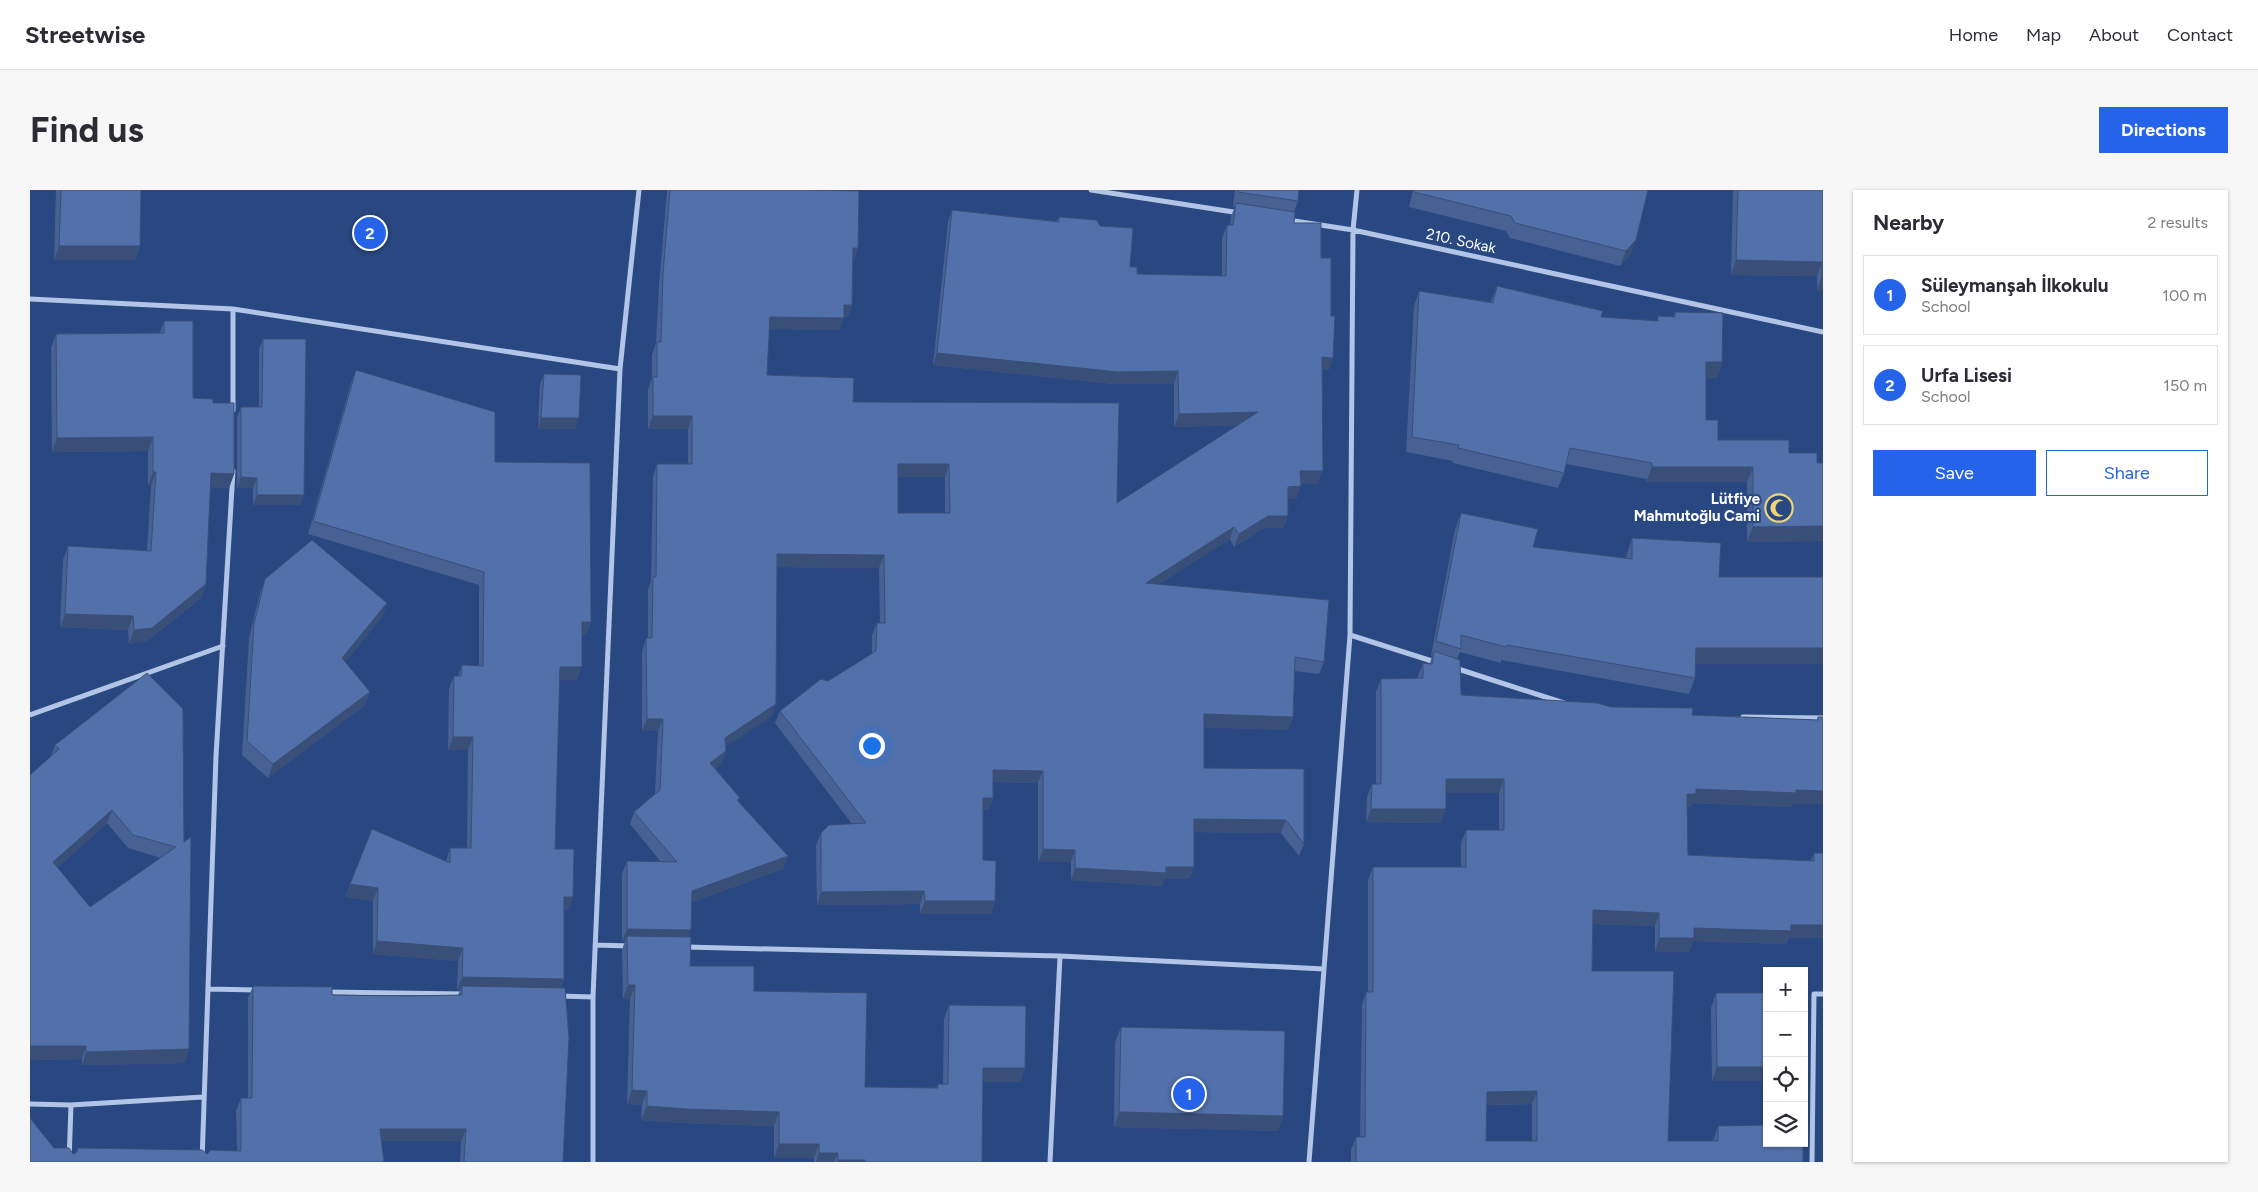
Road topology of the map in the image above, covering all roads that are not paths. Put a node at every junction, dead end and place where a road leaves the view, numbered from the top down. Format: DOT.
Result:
graph roads {
  1 [pos="640,190"];
  2 [pos="1091,190"];
  3 [pos="1357,190"];
  4 [pos="1246,214"];
  5 [pos="1285,220"];
  6 [pos="1353,230"];
  7 [pos="30,299"];
  8 [pos="233,309"];
  9 [pos="1823,332"];
  10 [pos="620,369"];
  11 [pos="233,418"];
  12 [pos="233,468"];
  13 [pos="1350,636"];
  14 [pos="223,646"];
  15 [pos="1568,704"];
  16 [pos="30,715"];
  17 [pos="1734,717"];
  18 [pos="1823,718"];
  19 [pos="595,945"];
  20 [pos="635,946"];
  21 [pos="674,947"];
  22 [pos="1060,956"];
  23 [pos="1324,969"];
  24 [pos="209,990"];
  25 [pos="258,990"];
  26 [pos="317,992"];
  27 [pos="465,994"];
  28 [pos="1823,994"];
  29 [pos="554,996"];
  30 [pos="593,997"];
  31 [pos="203,1097"];
  32 [pos="30,1104"];
  33 [pos="71,1105"];
  34 [pos="69,1162"];
  35 [pos="202,1162"];
  36 [pos="593,1162"];
  37 [pos="1050,1162"];
  38 [pos="1309,1162"];
  39 [pos="1812,1162"];
  1 -- 10 [label="street"];
  2 -- 4 [label="street"];
  3 -- 6 [label="street"];
  5 -- 6 [label="street, 210. Sokak"];
  6 -- 9 [label="street, 210. Sokak"];
  6 -- 13 [label="street"];
  7 -- 8 [label="street"];
  8 -- 10 [label="street"];
  8 -- 11 [label="street"];
  10 -- 19 [label="street"];
  12 -- 14 [label="street"];
  13 -- 15 [label="street"];
  13 -- 23 [label="street"];
  14 -- 16 [label="street"];
  14 -- 24 [label="street"];
  17 -- 18 [label="street"];
  19 -- 20 [label="street"];
  19 -- 30 [label="street"];
  21 -- 22 [label="street"];
  22 -- 23 [label="street"];
  22 -- 37 [label="street"];
  23 -- 38 [label="street"];
  24 -- 25 [label="street"];
  24 -- 31 [label="street"];
  26 -- 27 [label="street"];
  28 -- 39 [label="street"];
  29 -- 30 [label="street"];
  30 -- 36 [label="street"];
  31 -- 33 [label="street"];
  31 -- 35 [label="street"];
  32 -- 33 [label="street"];
  33 -- 34 [label="street"];
}
